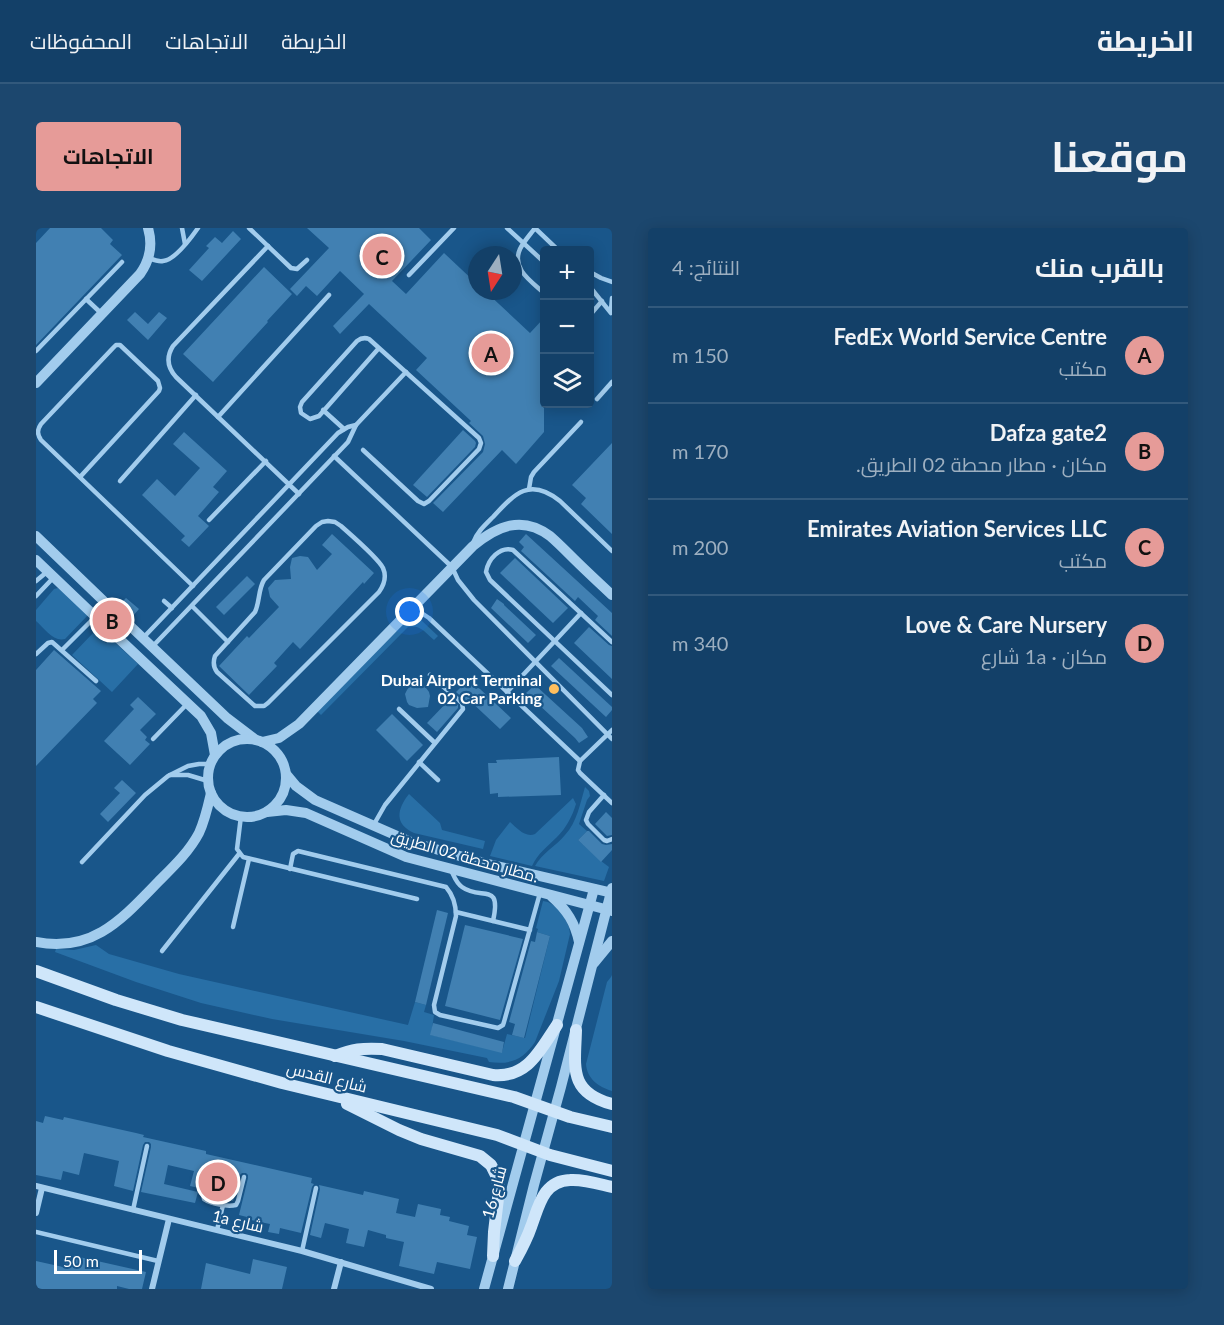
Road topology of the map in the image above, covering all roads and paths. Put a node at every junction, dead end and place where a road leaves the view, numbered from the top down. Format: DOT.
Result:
graph roads {
  1 [pos="148,228"];
  2 [pos="182,228"];
  3 [pos="198,228"];
  4 [pos="249,228"];
  5 [pos="454,228"];
  6 [pos="507,228"];
  7 [pos="535,228"];
  8 [pos="524,243"];
  9 [pos="185,244"];
  10 [pos="268,246"];
  11 [pos="554,246"];
  12 [pos="149,258"];
  13 [pos="540,258"];
  14 [pos="307,260"];
  15 [pos="122,262"];
  16 [pos="594,274"];
  17 [pos="409,275"];
  18 [pos="612,282"];
  19 [pos="540,289"];
  20 [pos="594,291"];
  21 [pos="329,295"];
  22 [pos="612,298"];
  23 [pos="86,299"];
  24 [pos="602,301"];
  25 [pos="595,309"];
  26 [pos="102,314"];
  27 [pos="611,314"];
  28 [pos="379,348"];
  29 [pos="36,351"];
  30 [pos="405,372"];
  31 [pos="612,382"];
  32 [pos="36,383"];
  33 [pos="196,395"];
  34 [pos="597,399"];
  35 [pos="323,410"];
  36 [pos="218,417"];
  37 [pos="580,422"];
  38 [pos="356,425"];
  39 [pos="344,429"];
  40 [pos="363,450"];
  41 [pos="334,456"];
  42 [pos="266,461"];
  43 [pos="80,477"];
  44 [pos="120,481"];
  45 [pos="289,485"];
  46 [pos="529,489"];
  47 [pos="298,494"];
  48 [pos="209,520"];
  49 [pos="36,536"];
  50 [pos="473,546"];
  51 [pos="612,551"];
  52 [pos="36,560"];
  53 [pos="65,564"];
  54 [pos="452,567"];
  55 [pos="51,574"];
  56 [pos="36,581"];
  57 [pos="193,586"];
  58 [pos="612,595"];
  59 [pos="36,596"];
  60 [pos="164,601"];
  61 [pos="192,606"];
  62 [pos="172,608"];
  63 [pos="114,611"];
  64 [pos="409,611"];
  65 [pos="581,613"];
  66 [pos="99,620"];
  67 [pos="126,622"];
  68 [pos="115,635"];
  69 [pos="143,639"];
  70 [pos="555,641"];
  71 [pos="228,642"];
  72 [pos="612,642"];
  73 [pos="152,647"];
  74 [pos="62,650"];
  75 [pos="132,651"];
  76 [pos="36,654"];
  77 [pos="141,660"];
  78 [pos="535,662"];
  79 [pos="430,675"];
  80 [pos="96,681"];
  81 [pos="507,692"];
  82 [pos="612,695"];
  83 [pos="188,703"];
  84 [pos="399,709"];
  85 [pos="612,730"];
  86 [pos="608,734"];
  87 [pos="153,739"];
  88 [pos="612,739"];
  89 [pos="259,741"];
  90 [pos="435,743"];
  91 [pos="213,759"];
  92 [pos="580,761"];
  93 [pos="419,762"];
  94 [pos="286,774"];
  95 [pos="168,776"];
  96 [pos="438,780"];
  97 [pos="208,781"];
  98 [pos="211,793"];
  99 [pos="604,795"];
  100 [pos="612,803"];
  101 [pos="267,812"];
  102 [pos="241,816"];
  103 [pos="373,826"];
  104 [pos="612,839"];
  105 [pos="239,854"];
  106 [pos="249,859"];
  107 [pos="82,862"];
  108 [pos="290,869"];
  109 [pos="451,870"];
  110 [pos="594,889"];
  111 [pos="612,892"];
  112 [pos="540,893"];
  113 [pos="552,897"];
  114 [pos="417,899"];
  115 [pos="589,906"];
  116 [pos="609,911"];
  117 [pos="456,912"];
  118 [pos="494,921"];
  119 [pos="233,927"];
  120 [pos="530,930"];
  121 [pos="612,941"];
  122 [pos="36,942"];
  123 [pos="579,942"];
  124 [pos="162,951"];
  125 [pos="592,966"];
  126 [pos="36,971"];
  127 [pos="36,1006"];
  128 [pos="557,1025"];
  129 [pos="576,1029"];
  130 [pos="335,1056"];
  131 [pos="330,1095"];
  132 [pos="535,1104"];
  133 [pos="612,1104"];
  134 [pos="554,1111"];
  135 [pos="612,1127"];
  136 [pos="523,1145"];
  137 [pos="147,1146"];
  138 [pos="542,1153"];
  139 [pos="209,1166"];
  140 [pos="612,1171"];
  141 [pos="244,1177"];
  142 [pos="39,1187"];
  143 [pos="612,1187"];
  144 [pos="316,1188"];
  145 [pos="223,1205"];
  146 [pos="133,1209"];
  147 [pos="36,1213"];
  148 [pos="169,1219"];
  149 [pos="217,1230"];
  150 [pos="36,1232"];
  151 [pos="302,1251"];
  152 [pos="493,1256"];
  153 [pos="515,1261"];
  154 [pos="158,1262"];
  155 [pos="340,1262"];
  156 [pos="482,1288"];
  157 [pos="152,1289"];
  158 [pos="334,1289"];
  159 [pos="431,1289"];
  160 [pos="508,1289"];
  1 -- 12 [label="street"];
  2 -- 9 [label="lane"];
  3 -- 9 [label="lane"];
  4 -- 10 [label="lane"];
  5 -- 17 [label="lane"];
  6 -- 8 [label="lane"];
  7 -- 8 [label="lane"];
  7 -- 11 [label="lane"];
  8 -- 13 [label="lane"];
  8 -- 19 [label="lane"];
  9 -- 12 [label="lane"];
  10 -- 14 [label="lane"];
  10 -- 33 [label="lane"];
  12 -- 26 [label="street"];
  15 -- 23 [label="lane"];
  16 -- 18 [label="lane"];
  20 -- 24 [label="lane"];
  21 -- 36 [label="lane"];
  22 -- 27 [label="lane"];
  23 -- 26 [label="lane"];
  23 -- 29 [label="lane"];
  24 -- 25 [label="lane"];
  24 -- 27 [label="lane"];
  26 -- 32 [label="street"];
  28 -- 30 [label="lane"];
  28 -- 35 [label="lane"];
  28 -- 35 [label="lane"];
  30 -- 38 [label="lane"];
  30 -- 40 [label="lane"];
  31 -- 34 [label="lane"];
  33 -- 36 [label="lane"];
  33 -- 44 [label="lane"];
  35 -- 39 [label="lane"];
  36 -- 42 [label="lane"];
  37 -- 46 [label="lane"];
  38 -- 39 [label="lane"];
  38 -- 41 [label="lane"];
  39 -- 45 [label="lane"];
  41 -- 47 [label="lane"];
  41 -- 54 [label="lane"];
  42 -- 45 [label="lane"];
  42 -- 48 [label="lane"];
  43 -- 43 [label="lane"];
  43 -- 57 [label="lane"];
  45 -- 47 [label="lane"];
  45 -- 57 [label="lane"];
  46 -- 50 [label="lane"];
  46 -- 51 [label="lane"];
  47 -- 61 [label="lane"];
  49 -- 53 [label="street"];
  50 -- 54 [label="street"];
  50 -- 58 [label="street"];
  52 -- 55 [label="street"];
  53 -- 55 [label="street"];
  53 -- 63 [label="street"];
  54 -- 64 [label="street"];
  54 -- 78 [label="lane"];
  55 -- 56 [label="lane"];
  55 -- 59 [label="lane"];
  55 -- 66 [label="street"];
  57 -- 62 [label="lane"];
  60 -- 62 [label="lane"];
  61 -- 71 [label="lane"];
  61 -- 73 [label="lane"];
  62 -- 69 [label="lane"];
  64 -- 81 [label="lane"];
  64 -- 89 [label="street"];
  65 -- 70 [label="lane"];
  65 -- 70 [label="lane"];
  65 -- 72 [label="lane"];
  66 -- 74 [label="lane"];
  67 -- 69 [label="street"];
  68 -- 75 [label="street"];
  69 -- 73 [label="street"];
  69 -- 75 [label="street"];
  70 -- 78 [label="lane"];
  70 -- 82 [label="lane"];
  71 -- 71 [label="lane"];
  73 -- 77 [label="street"];
  73 -- 89 [label="street"];
  74 -- 76 [label="lane"];
  74 -- 80 [label="lane"];
  75 -- 77 [label="street"];
  77 -- 83 [label="street"];
  78 -- 81 [label="lane"];
  78 -- 86 [label="lane"];
  79 -- 90 [label="lane"];
  81 -- 92 [label="lane"];
  83 -- 87 [label="lane"];
  83 -- 91 [label="street"];
  84 -- 90 [label="lane"];
  85 -- 86 [label="lane"];
  86 -- 88 [label="lane"];
  86 -- 92 [label="lane"];
  89 -- 91 [label="street"];
  89 -- 94 [label="street"];
  90 -- 93 [label="lane"];
  91 -- 95 [label="lane"];
  91 -- 97 [label="street"];
  92 -- 99 [label="lane"];
  93 -- 96 [label="lane"];
  93 -- 103 [label="lane"];
  94 -- 101 [label="street"];
  94 -- 103 [label="street, مطار محطة 02 الطريق."];
  95 -- 97 [label="lane"];
  95 -- 107 [label="lane"];
  97 -- 98 [label="street"];
  98 -- 102 [label="street"];
  98 -- 122 [label="street"];
  99 -- 100 [label="lane"];
  99 -- 104 [label="lane"];
  101 -- 102 [label="street"];
  101 -- 109 [label="street, مطار محطة 02 الطريق."];
  102 -- 105 [label="lane"];
  103 -- 110 [label="street, مطار محطة 02 الطريق."];
  105 -- 106 [label="lane"];
  105 -- 124 [label="lane"];
  106 -- 108 [label="lane"];
  106 -- 119 [label="lane"];
  108 -- 114 [label="lane"];
  108 -- 117 [label="lane"];
  109 -- 112 [label="street, مطار محطة 02 الطريق."];
  109 -- 118 [label="lane"];
  110 -- 111 [label="street, مطار محطة 02 الطريق."];
  110 -- 115 [label="street"];
  111 -- 116 [label="street, مطار محطة 02 الطريق."];
  112 -- 113 [label="street, مطار محطة 02 الطريق."];
  112 -- 120 [label="lane"];
  113 -- 115 [label="street, مطار محطة 02 الطريق."];
  113 -- 123 [label="street"];
  115 -- 116 [label="street, مطار محطة 02 الطريق."];
  115 -- 123 [label="street"];
  116 -- 125 [label="street, مطار محطة 02 الطريق."];
  117 -- 118 [label="lane"];
  117 -- 120 [label="lane"];
  118 -- 120 [label="lane"];
  121 -- 125 [label="street"];
  123 -- 128 [label="street"];
  125 -- 129 [label="street, مطار محطة 02 الطريق."];
  126 -- 130 [label="main road, شارع القدس"];
  127 -- 131 [label="main road, شارع القدس"];
  128 -- 130 [label="main road"];
  128 -- 132 [label="street"];
  129 -- 133 [label="main road"];
  129 -- 134 [label="street, مطار محطة 02 الطريق."];
  130 -- 132 [label="main road, شارع القدس"];
  131 -- 136 [label="main road, شارع القدس"];
  131 -- 152 [label="main road"];
  132 -- 134 [label="main road, شارع القدس"];
  132 -- 136 [label="street, شارع 16"];
  134 -- 135 [label="main road, شارع القدس"];
  134 -- 138 [label="street"];
  136 -- 138 [label="main road, شارع القدس"];
  136 -- 152 [label="street, شارع 16"];
  137 -- 146 [label="lane"];
  138 -- 140 [label="main road, شارع القدس"];
  138 -- 153 [label="street"];
  139 -- 145 [label="lane"];
  141 -- 145 [label="lane"];
  142 -- 146 [label="street, 1a شارع"];
  142 -- 147 [label="street"];
  143 -- 153 [label="main road"];
  144 -- 151 [label="lane"];
  145 -- 149 [label="lane"];
  146 -- 148 [label="street, 1a شارع"];
  148 -- 149 [label="street, 1a شارع"];
  148 -- 154 [label="street"];
  149 -- 151 [label="street, 1a شارع"];
  150 -- 154 [label="lane"];
  151 -- 155 [label="street, 1a شارع"];
  152 -- 156 [label="street, شارع 16"];
  153 -- 160 [label="street"];
  154 -- 157 [label="street"];
  155 -- 158 [label="street"];
  155 -- 159 [label="street, 1a شارع"];
}
